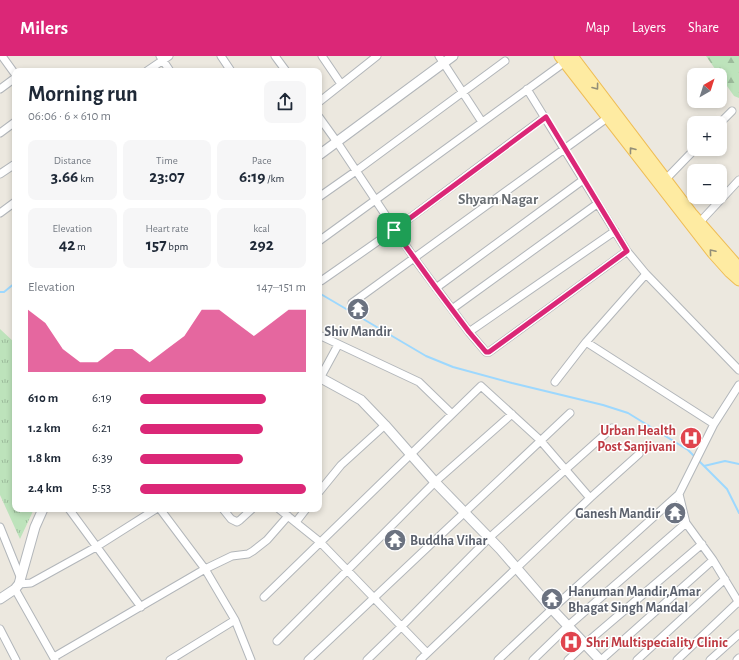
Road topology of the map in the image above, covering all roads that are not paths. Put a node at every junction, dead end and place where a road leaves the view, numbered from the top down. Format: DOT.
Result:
graph roads {
  1 [pos="2,56"];
  2 [pos="221,56"];
  3 [pos="275,56"];
  4 [pos="322,56"];
  5 [pos="453,56"];
  6 [pos="164,57"];
  7 [pos="375,57"];
  8 [pos="442,59"];
  9 [pos="570,60"];
  10 [pos="505,61"];
  11 [pos="151,68"];
  12 [pos="169,68"];
  13 [pos="229,68"];
  14 [pos="284,68"];
  15 [pos="12,70"];
  16 [pos="12,80"];
  17 [pos="342,84"];
  18 [pos="0,89"];
  19 [pos="527,89"];
  20 [pos="463,92"];
  21 [pos="322,100"];
  22 [pos="732,111"];
  23 [pos="727,116"];
  24 [pos="546,117"];
  25 [pos="607,118"];
  26 [pos="322,121"];
  27 [pos="482,122"];
  28 [pos="12,124"];
  29 [pos="0,133"];
  30 [pos="337,142"];
  31 [pos="564,150"];
  32 [pos="322,153"];
  33 [pos="688,156"];
  34 [pos="12,166"];
  35 [pos="356,171"];
  36 [pos="0,174"];
  37 [pos="583,180"];
  38 [pos="666,180"];
  39 [pos="739,180"];
  40 [pos="322,194"];
  41 [pos="375,201"];
  42 [pos="12,204"];
  43 [pos="597,204"];
  44 [pos="0,213"];
  45 [pos="699,223"];
  46 [pos="394,230"];
  47 [pos="615,231"];
  48 [pos="322,239"];
  49 [pos="627,251"];
  50 [pos="414,258"];
  51 [pos="738,265"];
  52 [pos="646,274"];
  53 [pos="322,280"];
  54 [pos="739,280"];
  55 [pos="436,288"];
  56 [pos="352,303"];
  57 [pos="452,309"];
  58 [pos="469,332"];
  59 [pos="322,337"];
  60 [pos="586,342"];
  61 [pos="338,345"];
  62 [pos="739,370"];
  63 [pos="322,373"];
  64 [pos="322,380"];
  65 [pos="555,382"];
  66 [pos="739,385"];
  67 [pos="570,413"];
  68 [pos="452,414"];
  69 [pos="512,414"];
  70 [pos="714,424"];
  71 [pos="385,425"];
  72 [pos="612,428"];
  73 [pos="540,440"];
  74 [pos="410,454"];
  75 [pos="639,454"];
  76 [pos="565,469"];
  77 [pos="435,482"];
  78 [pos="322,488"];
  79 [pos="680,494"];
  80 [pos="590,498"];
  81 [pos="41,512"];
  82 [pos="71,512"];
  83 [pos="151,512"];
  84 [pos="162,512"];
  85 [pos="225,512"];
  86 [pos="249,512"];
  87 [pos="283,512"];
  88 [pos="304,512"];
  89 [pos="464,512"];
  90 [pos="288,516"];
  91 [pos="296,522"];
  92 [pos="686,522"];
  93 [pos="0,527"];
  94 [pos="489,538"];
  95 [pos="320,542"];
  96 [pos="702,544"];
  97 [pos="96,547"];
  98 [pos="712,560"];
  99 [pos="205,568"];
  100 [pos="516,568"];
  101 [pos="348,570"];
  102 [pos="725,578"];
  103 [pos="18,584"];
  104 [pos="264,597"];
  105 [pos="374,598"];
  106 [pos="0,599"];
  107 [pos="739,602"];
  108 [pos="141,607"];
  109 [pos="552,609"];
  110 [pos="235,620"];
  111 [pos="402,626"];
  112 [pos="568,626"];
  113 [pos="0,629"];
  114 [pos="739,634"];
  115 [pos="277,641"];
  116 [pos="585,644"];
  117 [pos="427,653"];
  118 [pos="739,658"];
  119 [pos="55,659"];
  120 [pos="16,660"];
  121 [pos="170,660"];
  122 [pos="251,660"];
  123 [pos="308,660"];
  124 [pos="367,660"];
  125 [pos="420,660"];
  126 [pos="498,660"];
  127 [pos="533,660"];
  128 [pos="568,660"];
  129 [pos="600,660"];
  130 [pos="637,660"];
  131 [pos="677,660"];
  132 [pos="710,660"];
  133 [pos="737,660"];
  1 -- 15 [label="street"];
  2 -- 13 [label="street"];
  3 -- 14 [label="street"];
  4 -- 17 [label="street"];
  5 -- 8 [label="street"];
  6 -- 11 [label="street"];
  6 -- 12 [label="street"];
  7 -- 17 [label="street"];
  8 -- 20 [label="street"];
  8 -- 30 [label="street"];
  9 -- 19 [label="street"];
  9 -- 25 [label="main road"];
  9 -- 38 [label="main road, one-way"];
  10 -- 20 [label="street"];
  16 -- 18 [label="street"];
  17 -- 21 [label="street"];
  19 -- 24 [label="street"];
  19 -- 27 [label="street"];
  20 -- 27 [label="street"];
  20 -- 35 [label="street"];
  22 -- 23 [label="street"];
  24 -- 31 [label="street"];
  24 -- 46 [label="street"];
  25 -- 31 [label="street"];
  54 -- 25 [label="main road, one-way"];
  26 -- 30 [label="street"];
  27 -- 41 [label="street"];
  28 -- 29 [label="street"];
  30 -- 32 [label="street"];
  30 -- 35 [label="street"];
  31 -- 37 [label="street"];
  31 -- 50 [label="street"];
  33 -- 38 [label="street"];
  34 -- 36 [label="street"];
  35 -- 40 [label="street"];
  35 -- 41 [label="street"];
  37 -- 43 [label="street"];
  37 -- 55 [label="street"];
  38 -- 45 [label="main road"];
  39 -- 45 [label="street"];
  41 -- 46 [label="street"];
  41 -- 48 [label="street"];
  42 -- 44 [label="street"];
  43 -- 47 [label="street"];
  43 -- 57 [label="street"];
  45 -- 51 [label="main road"];
  46 -- 50 [label="street"];
  46 -- 53 [label="street"];
  47 -- 49 [label="street"];
  47 -- 58 [label="street"];
  49 -- 52 [label="street"];
  49 -- 58 [label="street"];
  50 -- 55 [label="street"];
  50 -- 56 [label="street"];
  52 -- 60 [label="street"];
  52 -- 62 [label="street"];
  55 -- 57 [label="street"];
  57 -- 58 [label="street"];
  59 -- 61 [label="street"];
  60 -- 65 [label="street"];
  60 -- 70 [label="street"];
  61 -- 63 [label="street"];
  61 -- 68 [label="street"];
  64 -- 71 [label="street"];
  66 -- 70 [label="street"];
  67 -- 73 [label="street"];
  68 -- 69 [label="street"];
  68 -- 74 [label="street"];
  69 -- 73 [label="street"];
  69 -- 77 [label="street"];
  70 -- 79 [label="street"];
  71 -- 74 [label="street"];
  71 -- 78 [label="street"];
  72 -- 76 [label="street"];
  73 -- 76 [label="street"];
  73 -- 89 [label="street"];
  74 -- 77 [label="street"];
  74 -- 95 [label="street"];
  75 -- 80 [label="street"];
  76 -- 80 [label="street"];
  76 -- 94 [label="street"];
  77 -- 89 [label="street"];
  77 -- 101 [label="street"];
  79 -- 92 [label="street"];
  79 -- 109 [label="street"];
  80 -- 100 [label="street"];
  81 -- 103 [label="street"];
  82 -- 97 [label="street"];
  83 -- 97 [label="street"];
  84 -- 99 [label="street"];
  85 -- 86 [label="street"];
  87 -- 90 [label="street"];
  88 -- 91 [label="street"];
  89 -- 94 [label="street"];
  89 -- 105 [label="street"];
  90 -- 91 [label="street"];
  90 -- 99 [label="street"];
  91 -- 95 [label="street"];
  92 -- 96 [label="street"];
  92 -- 112 [label="street"];
  93 -- 103 [label="street"];
  94 -- 100 [label="street"];
  94 -- 111 [label="street"];
  95 -- 101 [label="street"];
  95 -- 104 [label="street"];
  96 -- 98 [label="street"];
  96 -- 116 [label="street"];
  97 -- 103 [label="street"];
  97 -- 108 [label="street"];
  98 -- 102 [label="street"];
  98 -- 129 [label="street"];
  99 -- 108 [label="street"];
  99 -- 110 [label="street"];
  100 -- 109 [label="street"];
  100 -- 117 [label="street"];
  101 -- 105 [label="street"];
  101 -- 115 [label="street"];
  102 -- 107 [label="street"];
  102 -- 130 [label="street"];
  103 -- 106 [label="street"];
  103 -- 119 [label="street"];
  105 -- 111 [label="street"];
  105 -- 123 [label="street"];
  107 -- 131 [label="street"];
  108 -- 119 [label="street"];
  109 -- 112 [label="street"];
  109 -- 126 [label="street"];
  110 -- 121 [label="street"];
  110 -- 122 [label="street"];
  111 -- 117 [label="street"];
  111 -- 124 [label="street"];
  112 -- 116 [label="street"];
  112 -- 127 [label="street"];
  113 -- 120 [label="street"];
  114 -- 132 [label="street"];
  116 -- 128 [label="street"];
  116 -- 129 [label="street"];
  117 -- 125 [label="street"];
  118 -- 133 [label="street"];
}
